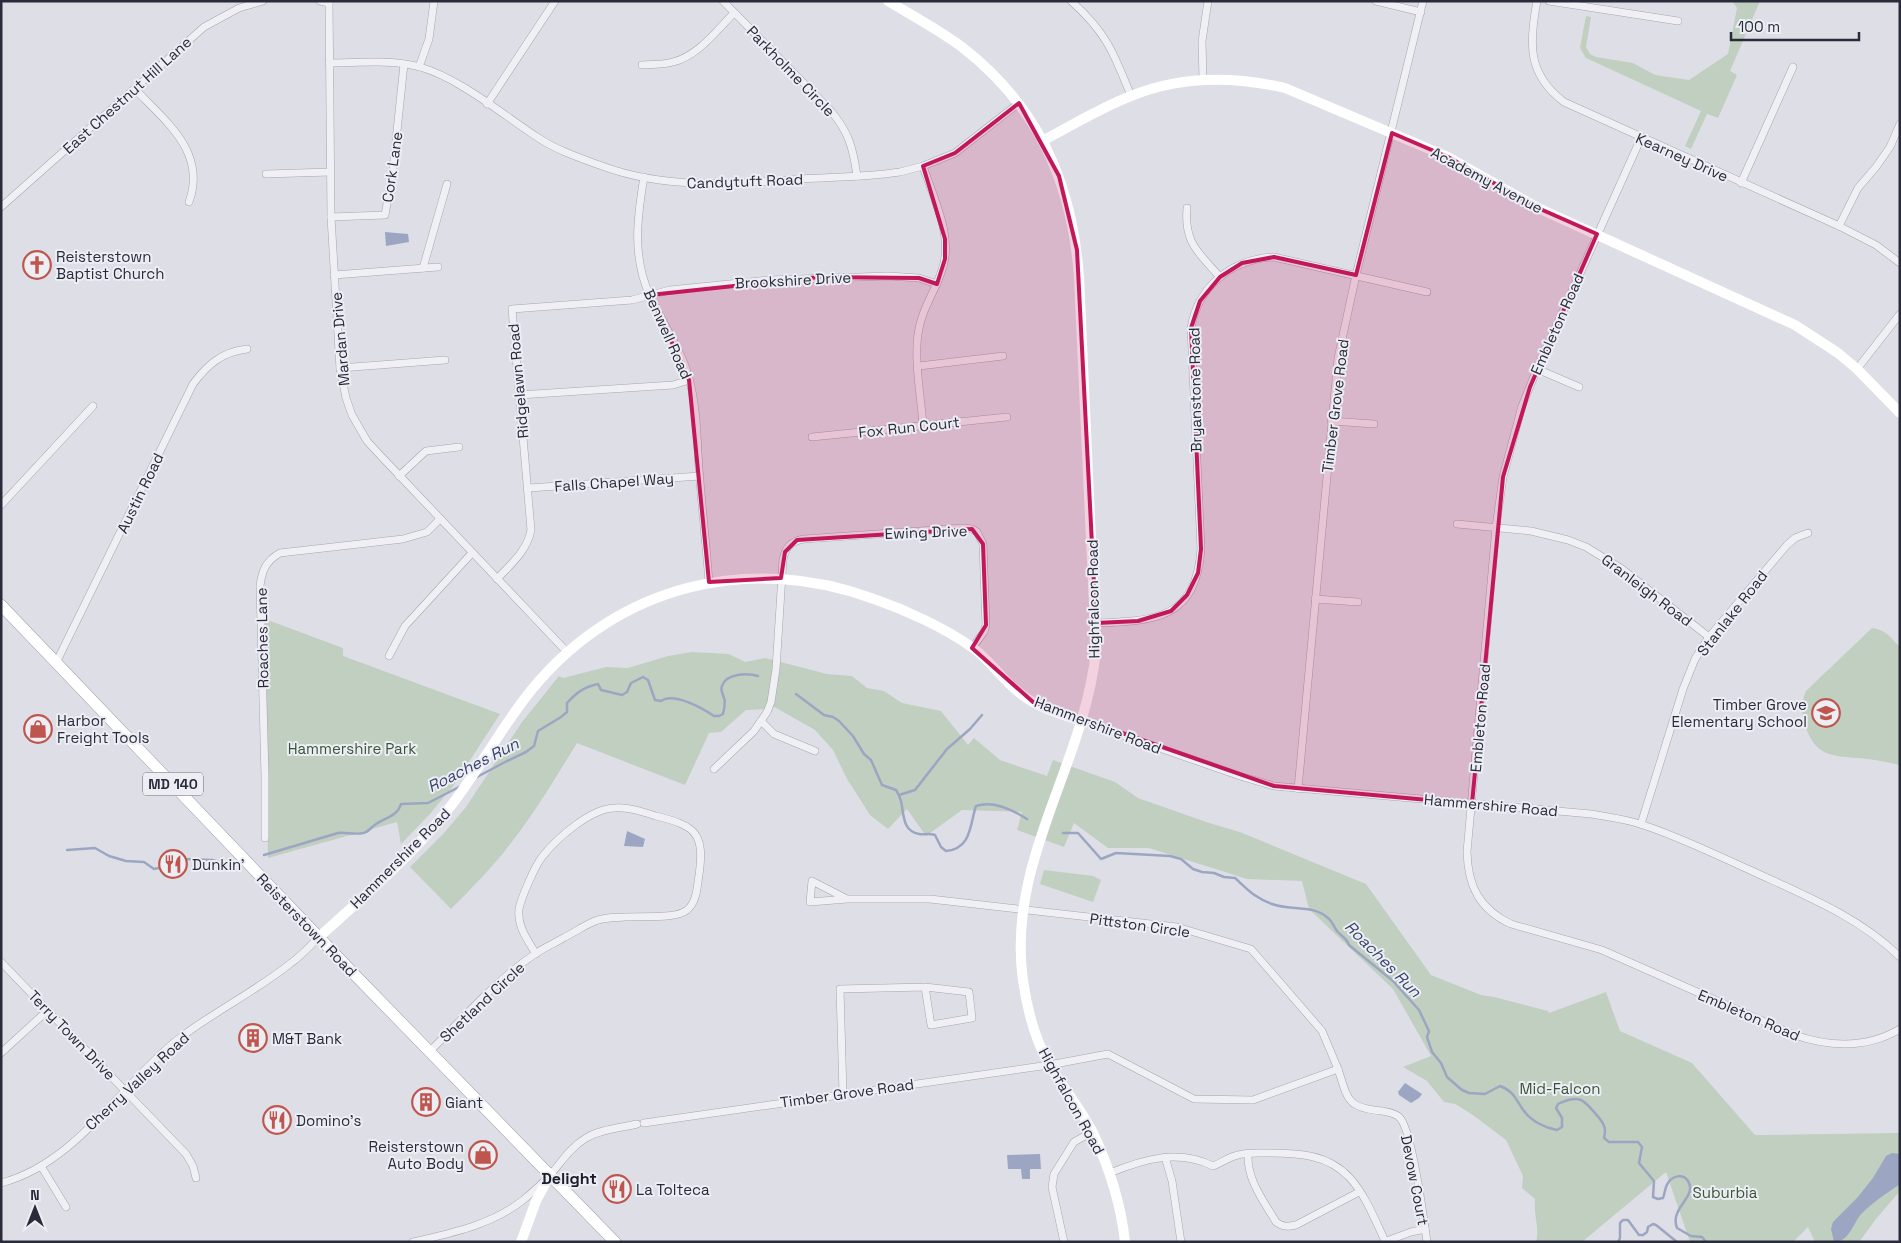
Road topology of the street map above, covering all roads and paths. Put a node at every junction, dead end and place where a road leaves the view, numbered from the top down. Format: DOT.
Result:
graph roads {
  1 [pos="263,1"];
  2 [pos="320,1"];
  3 [pos="434,1"];
  4 [pos="555,1"];
  5 [pos="723,1"];
  6 [pos="888,1"];
  7 [pos="1071,1"];
  8 [pos="1208,1"];
  9 [pos="1376,1"];
  10 [pos="1424,1"];
  11 [pos="1537,1"];
  12 [pos="1549,1"];
  13 [pos="329,2"];
  14 [pos="1421,12"];
  15 [pos="734,13"];
  16 [pos="1678,21"];
  17 [pos="329,63"];
  18 [pos="404,64"];
  19 [pos="642,65"];
  20 [pos="419,67"];
  21 [pos="1793,67"];
  22 [pos="1203,80"];
  23 [pos="135,89"];
  24 [pos="1131,96"];
  25 [pos="1019,103"];
  26 [pos="487,104"];
  27 [pos="1900,124"];
  28 [pos="1392,133"];
  29 [pos="1641,138"];
  30 [pos="1042,141"];
  31 [pos="923,166"];
  32 [pos="330,172"];
  33 [pos="266,174"];
  34 [pos="857,176"];
  35 [pos="644,178"];
  36 [pos="1741,183"];
  37 [pos="447,184"];
  38 [pos="190,202"];
  39 [pos="1,207"];
  40 [pos="1187,208"];
  41 [pos="331,217"];
  42 [pos="1839,226"];
  43 [pos="1597,234"];
  44 [pos="1900,263"];
  45 [pos="438,267"];
  46 [pos="423,268"];
  47 [pos="334,275"];
  48 [pos="1356,275"];
  49 [pos="1220,277"];
  50 [pos="937,284"];
  51 [pos="1428,292"];
  52 [pos="650,295"];
  53 [pos="1900,314"];
  54 [pos="247,349"];
  55 [pos="1003,356"];
  56 [pos="445,360"];
  57 [pos="918,366"];
  58 [pos="340,368"];
  59 [pos="1537,369"];
  60 [pos="1857,369"];
  61 [pos="690,380"];
  62 [pos="1579,387"];
  63 [pos="519,395"];
  64 [pos="93,406"];
  65 [pos="1900,413"];
  66 [pos="1007,417"];
  67 [pos="1331,421"];
  68 [pos="1374,424"];
  69 [pos="923,425"];
  70 [pos="812,437"];
  71 [pos="459,447"];
  72 [pos="399,476"];
  73 [pos="700,476"];
  74 [pos="529,488"];
  75 [pos="1,505"];
  76 [pos="440,519"];
  77 [pos="1457,524"];
  78 [pos="1496,527"];
  79 [pos="1808,534"];
  80 [pos="472,553"];
  81 [pos="781,578"];
  82 [pos="497,579"];
  83 [pos="709,582"];
  84 [pos="1315,598"];
  85 [pos="1358,602"];
  86 [pos="1,605"];
  87 [pos="1096,623"];
  88 [pos="1709,637"];
  89 [pos="972,648"];
  90 [pos="567,652"];
  91 [pos="389,656"];
  92 [pos="56,663"];
  93 [pos="761,721"];
  94 [pos="1082,721"];
  95 [pos="815,751"];
  96 [pos="714,769"];
  97 [pos="1298,789"];
  98 [pos="1472,804"];
  99 [pos="1642,824"];
  100 [pos="265,838"];
  101 [pos="846,900"];
  102 [pos="1022,910"];
  103 [pos="319,938"];
  104 [pos="536,954"];
  105 [pos="1900,957"];
  106 [pos="1,962"];
  107 [pos="925,987"];
  108 [pos="48,1010"];
  109 [pos="1900,1030"];
  110 [pos="430,1051"];
  111 [pos="1,1053"];
  112 [pos="1050,1065"];
  113 [pos="1338,1069"];
  114 [pos="126,1090"];
  115 [pos="843,1094"];
  116 [pos="1092,1132"];
  117 [pos="1248,1154"];
  118 [pos="1165,1157"];
  119 [pos="41,1166"];
  120 [pos="1110,1173"];
  121 [pos="550,1175"];
  122 [pos="196,1178"];
  123 [pos="1,1183"];
  124 [pos="1359,1192"];
  125 [pos="66,1207"];
  126 [pos="1425,1229"];
  127 [pos="413,1242"];
  128 [pos="521,1242"];
  129 [pos="614,1242"];
  130 [pos="1064,1242"];
  131 [pos="1125,1242"];
  132 [pos="1181,1242"];
  133 [pos="1385,1242"];
  134 [pos="1428,1242"];
  1 -- 23 [label="street, East Chestnut Hill Lane"];
  2 -- 13 [label="street"];
  3 -- 20 [label="street"];
  4 -- 26 [label="street"];
  5 -- 15 [label="street, Parkholme Circle"];
  6 -- 25 [label="street, Highfalcon Road"];
  7 -- 24 [label="street"];
  8 -- 22 [label="street"];
  9 -- 14 [label="street"];
  10 -- 14 [label="street, Timber Grove Road"];
  11 -- 29 [label="street, Kearney Drive"];
  12 -- 16 [label="street"];
  13 -- 17 [label="street, Mardan Drive"];
  14 -- 28 [label="street, Timber Grove Road"];
  15 -- 19 [label="street"];
  15 -- 34 [label="street, Parkholme Circle"];
  17 -- 18 [label="street, Candytuft Road"];
  17 -- 32 [label="street, Mardan Drive"];
  18 -- 20 [label="street, Candytuft Road"];
  18 -- 41 [label="street, Cork Lane"];
  20 -- 26 [label="street, Candytuft Road"];
  21 -- 36 [label="street"];
  22 -- 24 [label="street, Academy Avenue"];
  22 -- 28 [label="street, Academy Avenue"];
  23 -- 38 [label="street"];
  23 -- 39 [label="street, East Chestnut Hill Lane"];
  24 -- 30 [label="street, Academy Avenue"];
  25 -- 30 [label="street, Highfalcon Road"];
  25 -- 31 [label="street, Candytuft Road"];
  26 -- 35 [label="street, Candytuft Road"];
  27 -- 42 [label="street"];
  28 -- 43 [label="street, Academy Avenue"];
  28 -- 48 [label="street, Timber Grove Road"];
  29 -- 36 [label="street, Kearney Drive"];
  29 -- 43 [label="street, Embleton Road"];
  30 -- 87 [label="street, Highfalcon Road"];
  31 -- 34 [label="street, Candytuft Road"];
  31 -- 50 [label="street"];
  32 -- 33 [label="street"];
  32 -- 41 [label="street, Mardan Drive"];
  34 -- 35 [label="street, Candytuft Road"];
  35 -- 52 [label="street, Benwell Road"];
  36 -- 42 [label="street, Kearney Drive"];
  37 -- 46 [label="street"];
  40 -- 49 [label="street"];
  41 -- 47 [label="street, Mardan Drive"];
  42 -- 44 [label="street, Kearney Drive"];
  43 -- 59 [label="street, Embleton Road"];
  43 -- 60 [label="street, Academy Avenue"];
  45 -- 46 [label="street"];
  46 -- 47 [label="street"];
  47 -- 58 [label="street, Mardan Drive"];
  48 -- 49 [label="street, Bryanstone Road"];
  48 -- 51 [label="street, Bryanstone Road"];
  48 -- 67 [label="street, Timber Grove Road"];
  49 -- 87 [label="street, Bryanstone Road"];
  50 -- 52 [label="street, Brookshire Drive"];
  50 -- 57 [label="street"];
  52 -- 61 [label="street, Benwell Road"];
  52 -- 63 [label="street, Ridgelawn Road"];
  53 -- 60 [label="street"];
  54 -- 92 [label="street, Austin Road"];
  55 -- 57 [label="street"];
  56 -- 58 [label="street"];
  57 -- 69 [label="street"];
  58 -- 72 [label="street, Mardan Drive"];
  59 -- 62 [label="street"];
  59 -- 78 [label="street, Embleton Road"];
  60 -- 65 [label="street, Academy Avenue"];
  61 -- 63 [label="street"];
  61 -- 73 [label="street, Benwell Road"];
  63 -- 74 [label="street, Ridgelawn Road"];
  64 -- 75 [label="street"];
  66 -- 69 [label="street, Fox Run Court"];
  67 -- 68 [label="street"];
  67 -- 84 [label="street, Timber Grove Road"];
  69 -- 70 [label="street, Fox Run Court"];
  71 -- 72 [label="street"];
  72 -- 76 [label="street, Mardan Drive"];
  73 -- 74 [label="street, Falls Chapel Way"];
  73 -- 83 [label="street, Benwell Road"];
  74 -- 82 [label="street, Ridgelawn Road"];
  76 -- 80 [label="street, Mardan Drive"];
  76 -- 100 [label="street, Roaches Lane"];
  77 -- 78 [label="street, Granleigh Road"];
  78 -- 88 [label="street, Granleigh Road"];
  78 -- 98 [label="street, Embleton Road"];
  79 -- 88 [label="street, Stanlake Road"];
  80 -- 82 [label="street, Mardan Drive"];
  80 -- 91 [label="street"];
  81 -- 83 [label="street, Hammershire Road"];
  81 -- 89 [label="street, Hammershire Road"];
  81 -- 89 [label="street, Ewing Drive"];
  81 -- 93 [label="street"];
  82 -- 90 [label="street, Mardan Drive"];
  83 -- 90 [label="street, Hammershire Road"];
  84 -- 85 [label="street"];
  84 -- 97 [label="street, Timber Grove Road"];
  86 -- 92 [label="main road, Reisterstown Road / MD 140"];
  87 -- 94 [label="street, Highfalcon Road"];
  88 -- 99 [label="street, Stanlake Road"];
  89 -- 94 [label="street, Hammershire Road"];
  90 -- 103 [label="street, Hammershire Road"];
  92 -- 103 [label="main road, Reisterstown Road / MD 140"];
  93 -- 95 [label="street"];
  93 -- 96 [label="street"];
  94 -- 97 [label="street, Hammershire Road"];
  94 -- 102 [label="street, Highfalcon Road"];
  97 -- 98 [label="street, Hammershire Road"];
  98 -- 99 [label="street, Hammershire Road"];
  98 -- 109 [label="street, Embleton Road"];
  99 -- 105 [label="street, Hammershire Road"];
  101 -- 101 [label="street, Pittston Circle"];
  101 -- 102 [label="street, Pittston Circle"];
  102 -- 112 [label="street, Highfalcon Road"];
  102 -- 113 [label="street, Pittston Circle"];
  103 -- 110 [label="main road, Reisterstown Road / MD 140"];
  103 -- 114 [label="street, Cherry Valley Road"];
  104 -- 104 [label="street, Shetland Circle"];
  104 -- 110 [label="street, Shetland Circle"];
  106 -- 108 [label="street, Terry Town Drive"];
  107 -- 107 [label="street"];
  107 -- 115 [label="street"];
  108 -- 111 [label="street"];
  108 -- 114 [label="street, Terry Town Drive"];
  110 -- 121 [label="main road, Reisterstown Road / MD 140"];
  112 -- 113 [label="street"];
  112 -- 115 [label="street, Timber Grove Road"];
  112 -- 116 [label="street, Highfalcon Road"];
  113 -- 126 [label="street, Devow Court"];
  114 -- 119 [label="street, Cherry Valley Road"];
  114 -- 122 [label="street, Terry Town Drive"];
  115 -- 121 [label="street, Timber Grove Road"];
  116 -- 120 [label="street, Highfalcon Road"];
  116 -- 130 [label="street"];
  117 -- 118 [label="street"];
  117 -- 124 [label="street"];
  117 -- 124 [label="street"];
  118 -- 120 [label="street"];
  118 -- 132 [label="street"];
  119 -- 123 [label="street, Cherry Valley Road"];
  119 -- 125 [label="street"];
  120 -- 131 [label="street, Highfalcon Road"];
  121 -- 127 [label="street, Timber Grove Road"];
  121 -- 128 [label="street"];
  121 -- 129 [label="main road, Reisterstown Road / MD 140"];
  124 -- 133 [label="street"];
  126 -- 133 [label="street"];
  126 -- 134 [label="street, Devow Court"];
}
